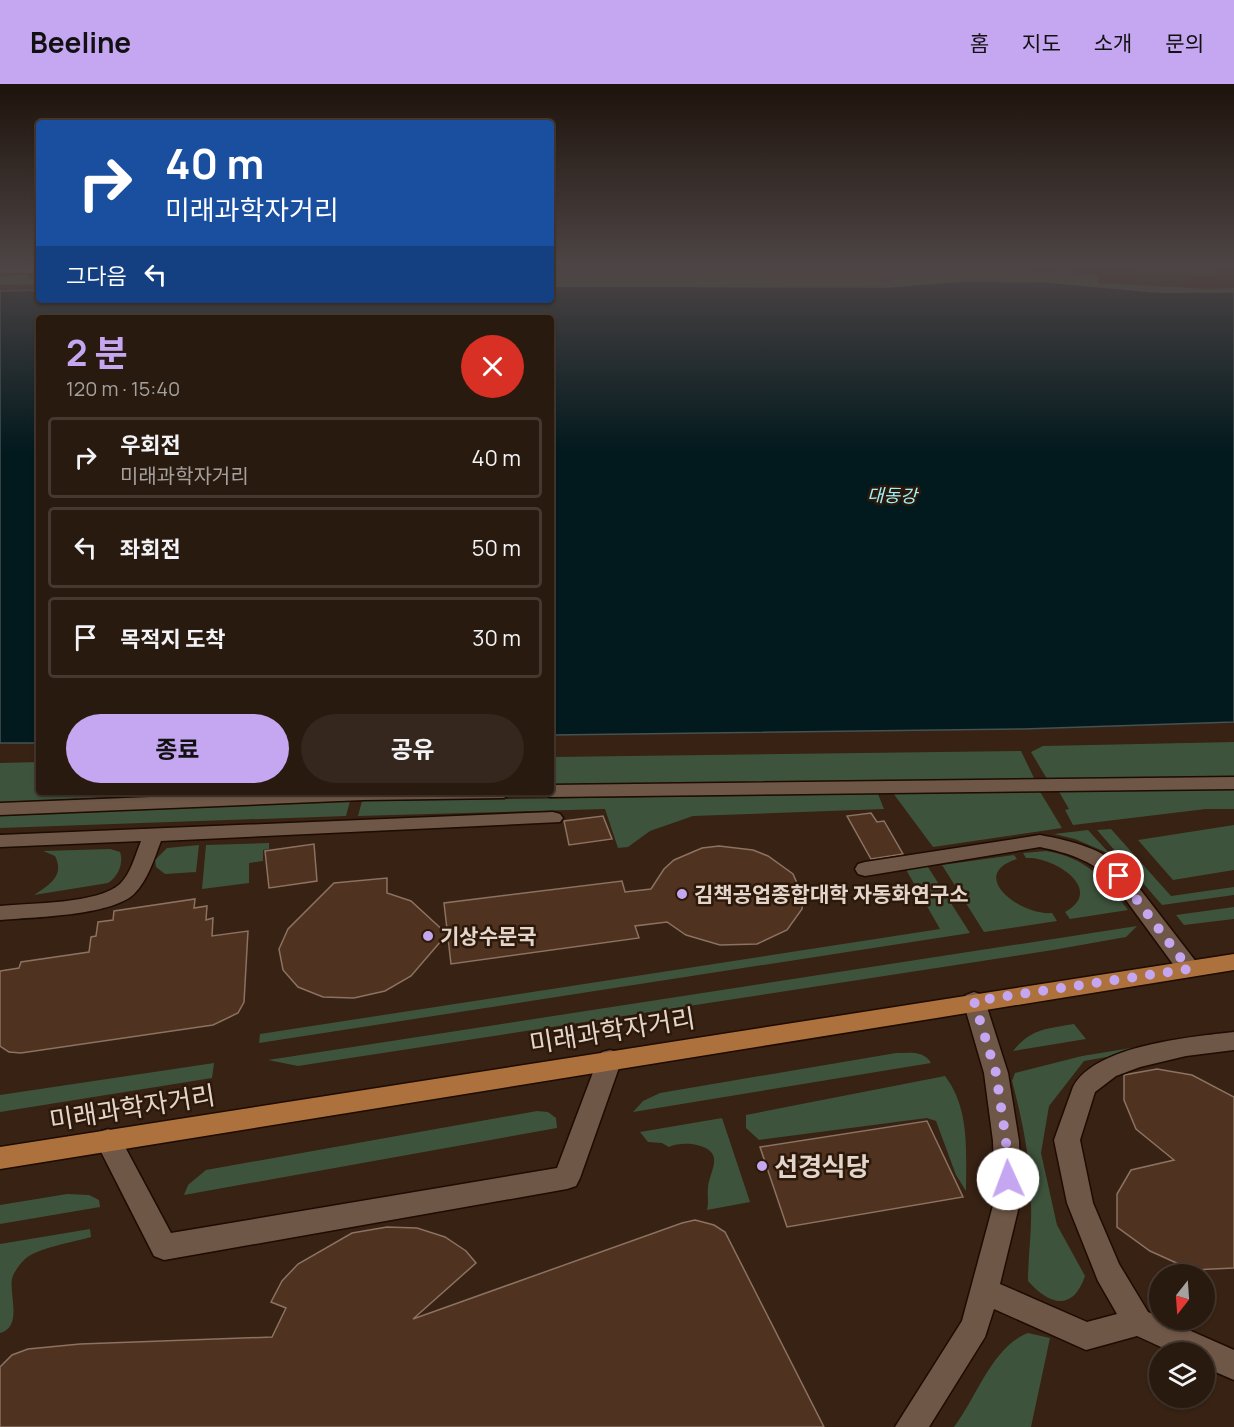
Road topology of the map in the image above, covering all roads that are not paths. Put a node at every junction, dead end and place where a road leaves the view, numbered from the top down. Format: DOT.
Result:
graph roads {
  1 [pos="1234,783"];
  2 [pos="554,791"];
  3 [pos="340,795"];
  4 [pos="0,809"];
  5 [pos="553,818"];
  6 [pos="153,835"];
  7 [pos="0,840"];
  8 [pos="865,869"];
  9 [pos="0,913"];
  10 [pos="1234,962"];
  11 [pos="1189,969"];
  12 [pos="974,1001"];
  13 [pos="1234,1041"];
  14 [pos="610,1059"];
  15 [pos="108,1140"];
  16 [pos="0,1158"];
  17 [pos="984,1291"];
  18 [pos="1138,1322"];
  19 [pos="1234,1365"];
  20 [pos="912,1427"];
  1 -- 2 [label="street"];
  3 -- 4 [label="street"];
  5 -- 6 [label="street"];
  6 -- 7 [label="street"];
  6 -- 9 [label="street"];
  8 -- 11 [label="street"];
  10 -- 11 [label="main road, 미래과학자거리"];
  11 -- 12 [label="main road, 미래과학자거리"];
  12 -- 14 [label="main road, 미래과학자거리"];
  12 -- 17 [label="street"];
  13 -- 18 [label="street"];
  14 -- 15 [label="main road, 미래과학자거리"];
  14 -- 15 [label="street"];
  15 -- 16 [label="main road, 미래과학자거리"];
  17 -- 18 [label="street"];
  17 -- 20 [label="street"];
  18 -- 19 [label="street"];
}
